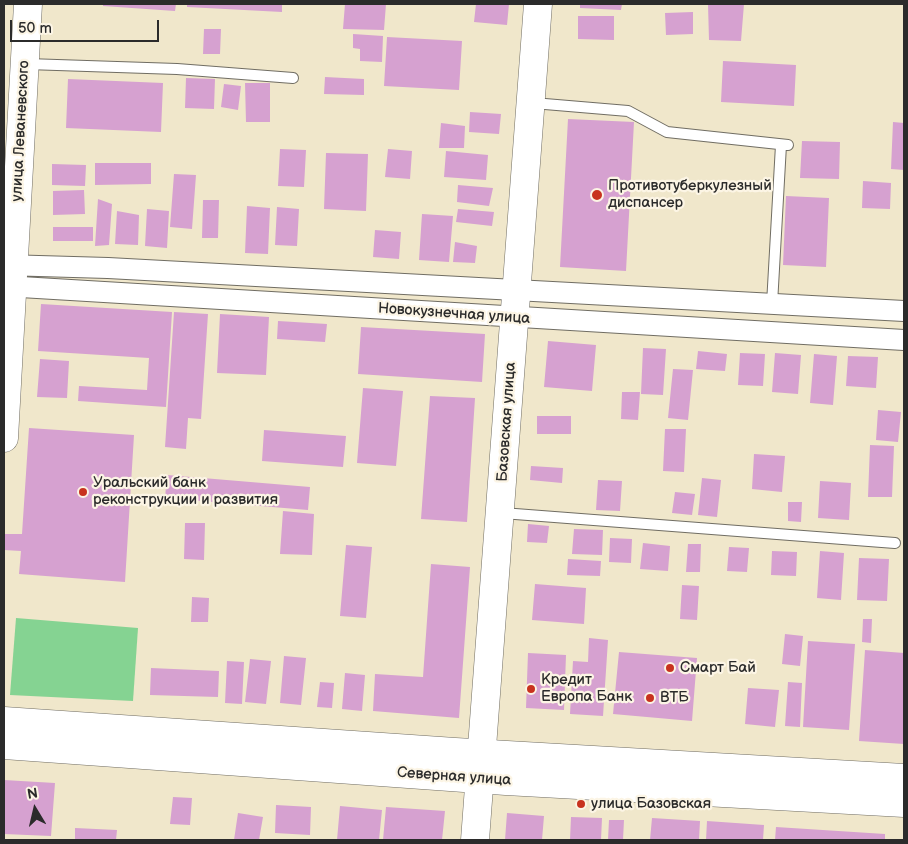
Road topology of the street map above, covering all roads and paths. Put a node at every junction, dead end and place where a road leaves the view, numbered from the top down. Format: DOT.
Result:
graph roads {
  1 [pos="28,4"];
  2 [pos="538,4"];
  3 [pos="24,64"];
  4 [pos="293,78"];
  5 [pos="530,103"];
  6 [pos="9,276"];
  7 [pos="516,290"];
  8 [pos="772,304"];
  9 [pos="904,311"];
  10 [pos="514,318"];
  11 [pos="904,340"];
  12 [pos="4,438"];
  13 [pos="501,513"];
  14 [pos="895,543"];
  15 [pos="4,721"];
  16 [pos="4,745"];
  17 [pos="481,766"];
  18 [pos="904,778"];
  19 [pos="904,804"];
  20 [pos="475,840"];
  1 -- 3 [label="main road, улица Леваневского"];
  2 -- 5 [label="main road, Базовская улица"];
  3 -- 4 [label="lane"];
  3 -- 6 [label="main road, улица Леваневского"];
  5 -- 7 [label="main road, Базовская улица"];
  5 -- 8 [label="lane"];
  6 -- 7 [label="street, Новокузнечная улица"];
  6 -- 10 [label="street, Новокузнечная улица"];
  6 -- 12 [label="main road, улица Леваневского"];
  7 -- 8 [label="street, Новокузнечная улица"];
  7 -- 10 [label="main road, Базовская улица"];
  8 -- 9 [label="street, Новокузнечная улица"];
  10 -- 11 [label="street, Новокузнечная улица"];
  10 -- 13 [label="main road, Базовская улица"];
  13 -- 14 [label="lane"];
  13 -- 17 [label="main road, Базовская улица"];
  15 -- 17 [label="main road, Северная улица"];
  16 -- 17 [label="main road, Северная улица"];
  17 -- 18 [label="main road, Северная улица"];
  17 -- 19 [label="main road, Северная улица"];
  17 -- 20 [label="main road, Базовская улица"];
}
